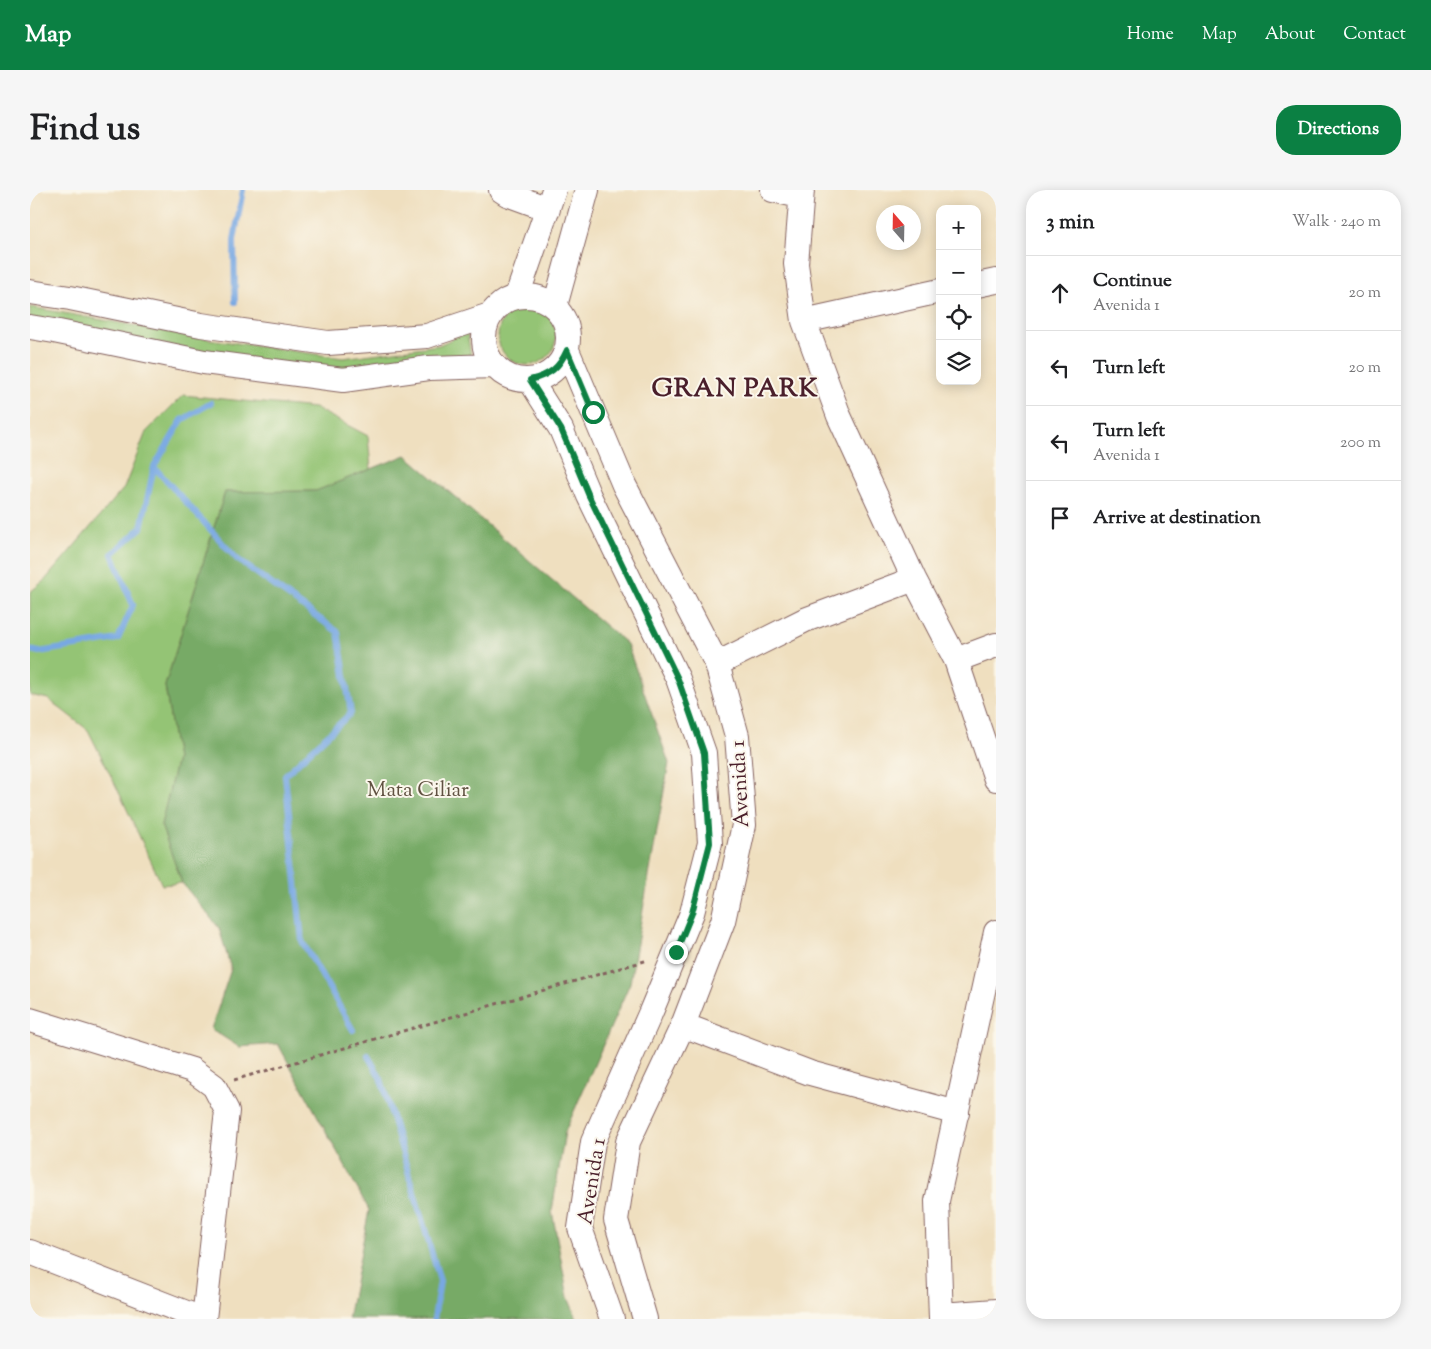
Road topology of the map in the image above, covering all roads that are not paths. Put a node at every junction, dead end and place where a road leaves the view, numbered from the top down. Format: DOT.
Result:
graph roads {
  1 [pos="501,190"];
  2 [pos="587,190"];
  3 [pos="773,190"];
  4 [pos="801,193"];
  5 [pos="551,200"];
  6 [pos="996,281"];
  7 [pos="981,283"];
  8 [pos="30,292"];
  9 [pos="936,292"];
  10 [pos="517,296"];
  11 [pos="555,306"];
  12 [pos="490,315"];
  13 [pos="804,321"];
  14 [pos="30,327"];
  15 [pos="567,350"];
  16 [pos="494,366"];
  17 [pos="530,380"];
  18 [pos="914,579"];
  19 [pos="996,645"];
  20 [pos="956,660"];
  21 [pos="718,664"];
  22 [pos="996,779"];
  23 [pos="996,932"];
  24 [pos="30,1020"];
  25 [pos="684,1025"];
  26 [pos="957,1113"];
  27 [pos="30,1252"];
  28 [pos="996,1311"];
  29 [pos="941,1317"];
  30 [pos="203,1319"];
  31 [pos="612,1319"];
  32 [pos="645,1319"];
  1 -- 5 [label="street"];
  2 -- 11 [label="street"];
  3 -- 4 [label="street"];
  4 -- 13 [label="street"];
  5 -- 10 [label="street"];
  6 -- 7 [label="street"];
  8 -- 12 [label="street"];
  9 -- 13 [label="street"];
  10 -- 11 [label="street"];
  10 -- 12 [label="street"];
  11 -- 15 [label="street"];
  12 -- 16 [label="street"];
  13 -- 18 [label="street"];
  14 -- 16 [label="street"];
  15 -- 17 [label="street"];
  15 -- 21 [label="street, Avenida 1"];
  16 -- 17 [label="street"];
  17 -- 31 [label="street, Avenida 1"];
  18 -- 20 [label="street"];
  18 -- 21 [label="street"];
  19 -- 20 [label="street"];
  20 -- 22 [label="street"];
  21 -- 25 [label="street, Avenida 1"];
  23 -- 26 [label="street"];
  24 -- 30 [label="street"];
  25 -- 26 [label="street"];
  25 -- 32 [label="street, Avenida 1"];
  26 -- 29 [label="street"];
  27 -- 30 [label="street"];
  28 -- 29 [label="street"];
}
